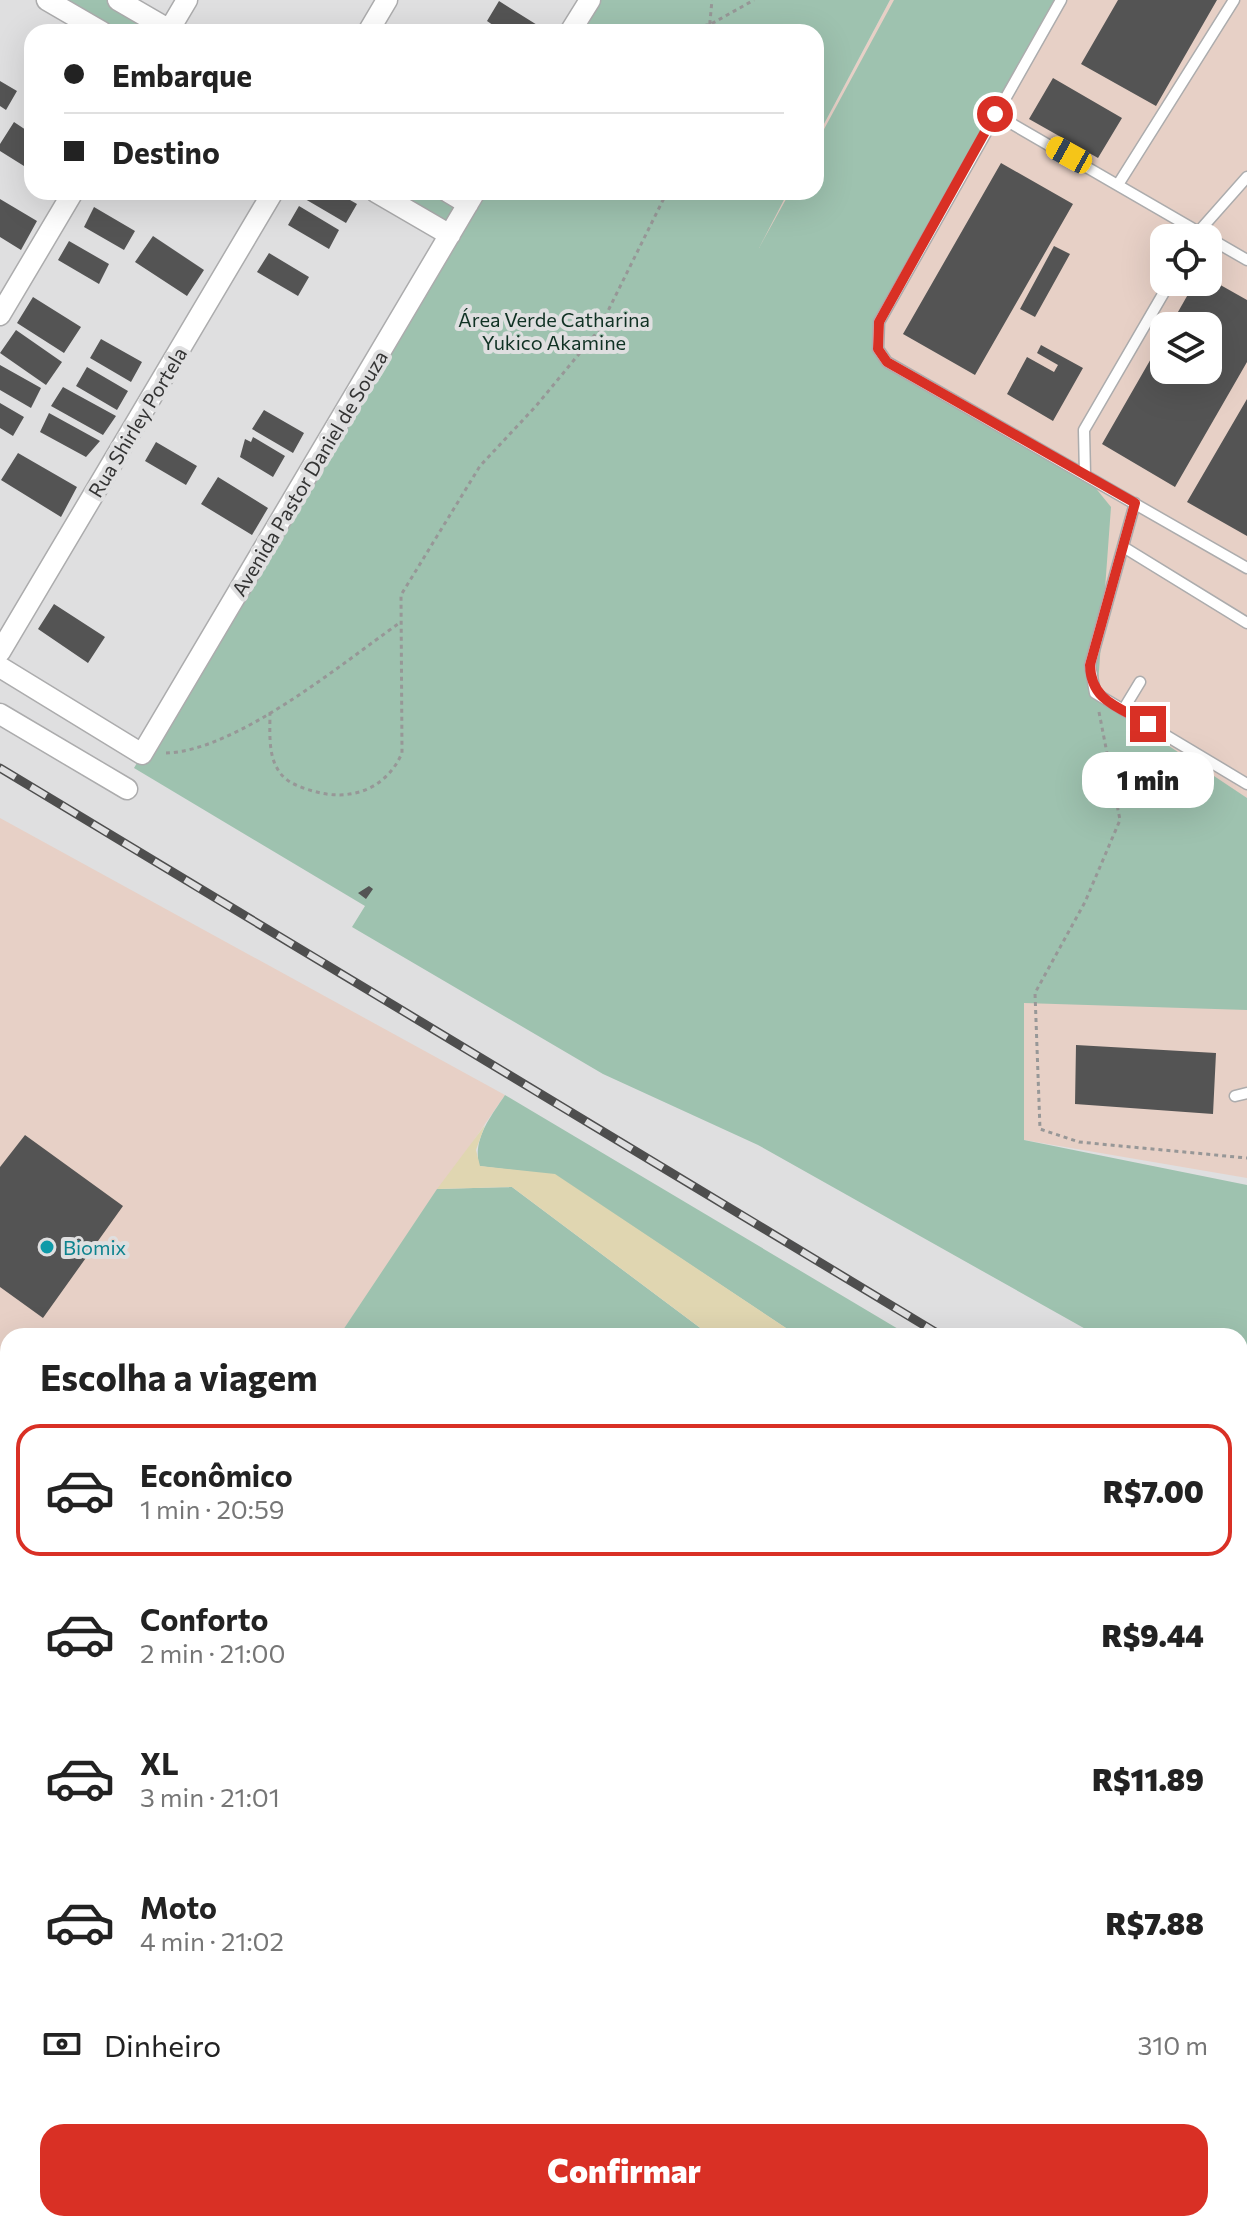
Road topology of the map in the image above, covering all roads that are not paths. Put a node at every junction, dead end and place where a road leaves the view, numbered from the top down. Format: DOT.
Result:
graph roads {
  1 [pos="47,0"];
  2 [pos="118,0"];
  3 [pos="187,0"];
  4 [pos="387,0"];
  5 [pos="590,0"];
  6 [pos="1061,0"];
  7 [pos="1234,0"];
  8 [pos="88,24"];
  9 [pos="158,24"];
  10 [pos="174,24"];
  11 [pos="373,24"];
  12 [pos="575,24"];
  13 [pos="995,114"];
  14 [pos="1247,177"];
  15 [pos="1119,183"];
  16 [pos="68,200"];
  17 [pos="268,200"];
  18 [pos="390,200"];
  19 [pos="471,200"];
  20 [pos="1180,224"];
  21 [pos="1204,224"];
  22 [pos="450,235"];
  23 [pos="1222,248"];
  24 [pos="1247,260"];
  25 [pos="1162,296"];
  26 [pos="0,315"];
  27 [pos="1085,475"];
  28 [pos="1135,503"];
  29 [pos="1125,548"];
  30 [pos="1247,568"];
  31 [pos="1247,623"];
  32 [pos="0,652"];
  33 [pos="0,667"];
  34 [pos="1140,682"];
  35 [pos="1123,710"];
  36 [pos="0,714"];
  37 [pos="1247,784"];
  38 [pos="127,789"];
  39 [pos="1247,1093"];
  40 [pos="1235,1096"];
  1 -- 8 [label="street"];
  2 -- 9 [label="street"];
  3 -- 10 [label="street"];
  4 -- 11 [label="street"];
  5 -- 12 [label="street"];
  6 -- 13 [label="lane"];
  7 -- 15 [label="lane"];
  13 -- 15 [label="lane"];
  13 -- 27 [label="lane"];
  14 -- 21 [label="lane"];
  15 -- 20 [label="lane"];
  16 -- 26 [label="street"];
  17 -- 32 [label="street, Rua Shirley Portela"];
  18 -- 22 [label="street"];
  19 -- 22 [label="street, Avenida Pastor Daniel de Souza"];
  22 -- 33 [label="street, Avenida Pastor Daniel de Souza"];
  23 -- 24 [label="lane"];
  25 -- 27 [label="lane"];
  27 -- 28 [label="lane"];
  28 -- 29 [label="lane"];
  28 -- 30 [label="lane"];
  29 -- 31 [label="lane"];
  29 -- 35 [label="lane"];
  34 -- 35 [label="lane"];
  35 -- 37 [label="lane"];
  36 -- 38 [label="street"];
  39 -- 40 [label="lane"];
}
